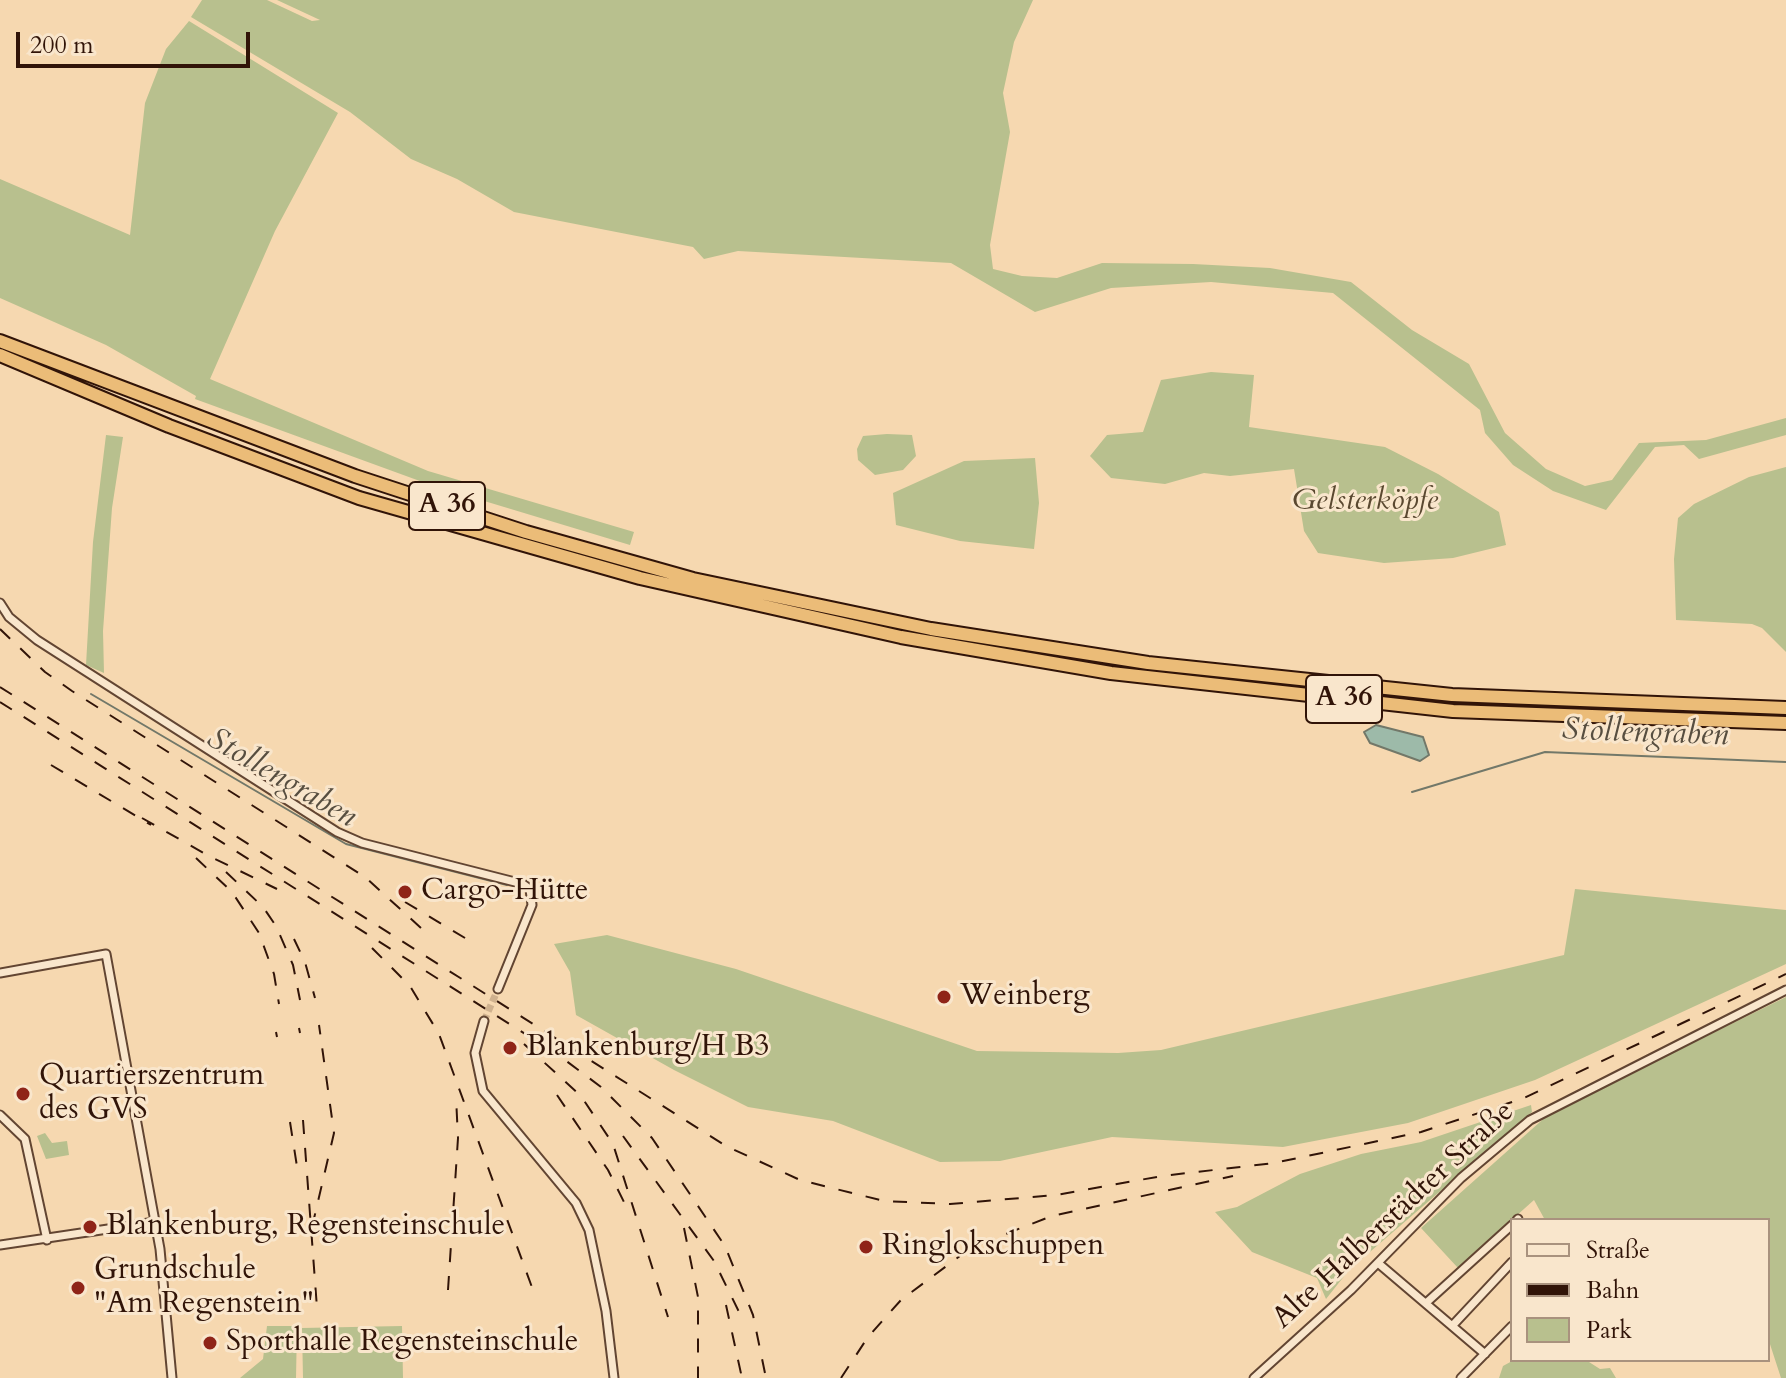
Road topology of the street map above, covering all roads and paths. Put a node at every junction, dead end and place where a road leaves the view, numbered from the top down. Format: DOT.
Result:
graph roads {
  1 [pos="0,341"];
  2 [pos="0,355"];
  3 [pos="0,603"];
  4 [pos="1786,708"];
  5 [pos="1786,723"];
  6 [pos="0,973"];
  7 [pos="498,989"];
  8 [pos="1786,990"];
  9 [pos="484,1021"];
  10 [pos="0,1115"];
  11 [pos="155,1222"];
  12 [pos="1510,1227"];
  13 [pos="47,1240"];
  14 [pos="0,1245"];
  15 [pos="1378,1263"];
  16 [pos="1510,1264"];
  17 [pos="1426,1303"];
  18 [pos="1453,1325"];
  19 [pos="1510,1328"];
  20 [pos="1485,1354"];
  21 [pos="172,1378"];
  22 [pos="614,1378"];
  23 [pos="1255,1378"];
  24 [pos="1461,1378"];
  1 -- 4 [label="highway, A 36"];
  2 -- 5 [label="highway, A 36"];
  3 -- 7 [label="street"];
  6 -- 11 [label="street"];
  8 -- 15 [label="street, Alte Halberstädter Straße"];
  9 -- 22 [label="street"];
  10 -- 13 [label="street"];
  11 -- 13 [label="street"];
  11 -- 21 [label="street"];
  12 -- 17 [label="street"];
  13 -- 14 [label="street"];
  15 -- 17 [label="street"];
  15 -- 23 [label="street, Alte Halberstädter Straße"];
  16 -- 18 [label="street"];
  17 -- 18 [label="street"];
  18 -- 20 [label="street"];
  19 -- 20 [label="street"];
  20 -- 24 [label="street"];
}
